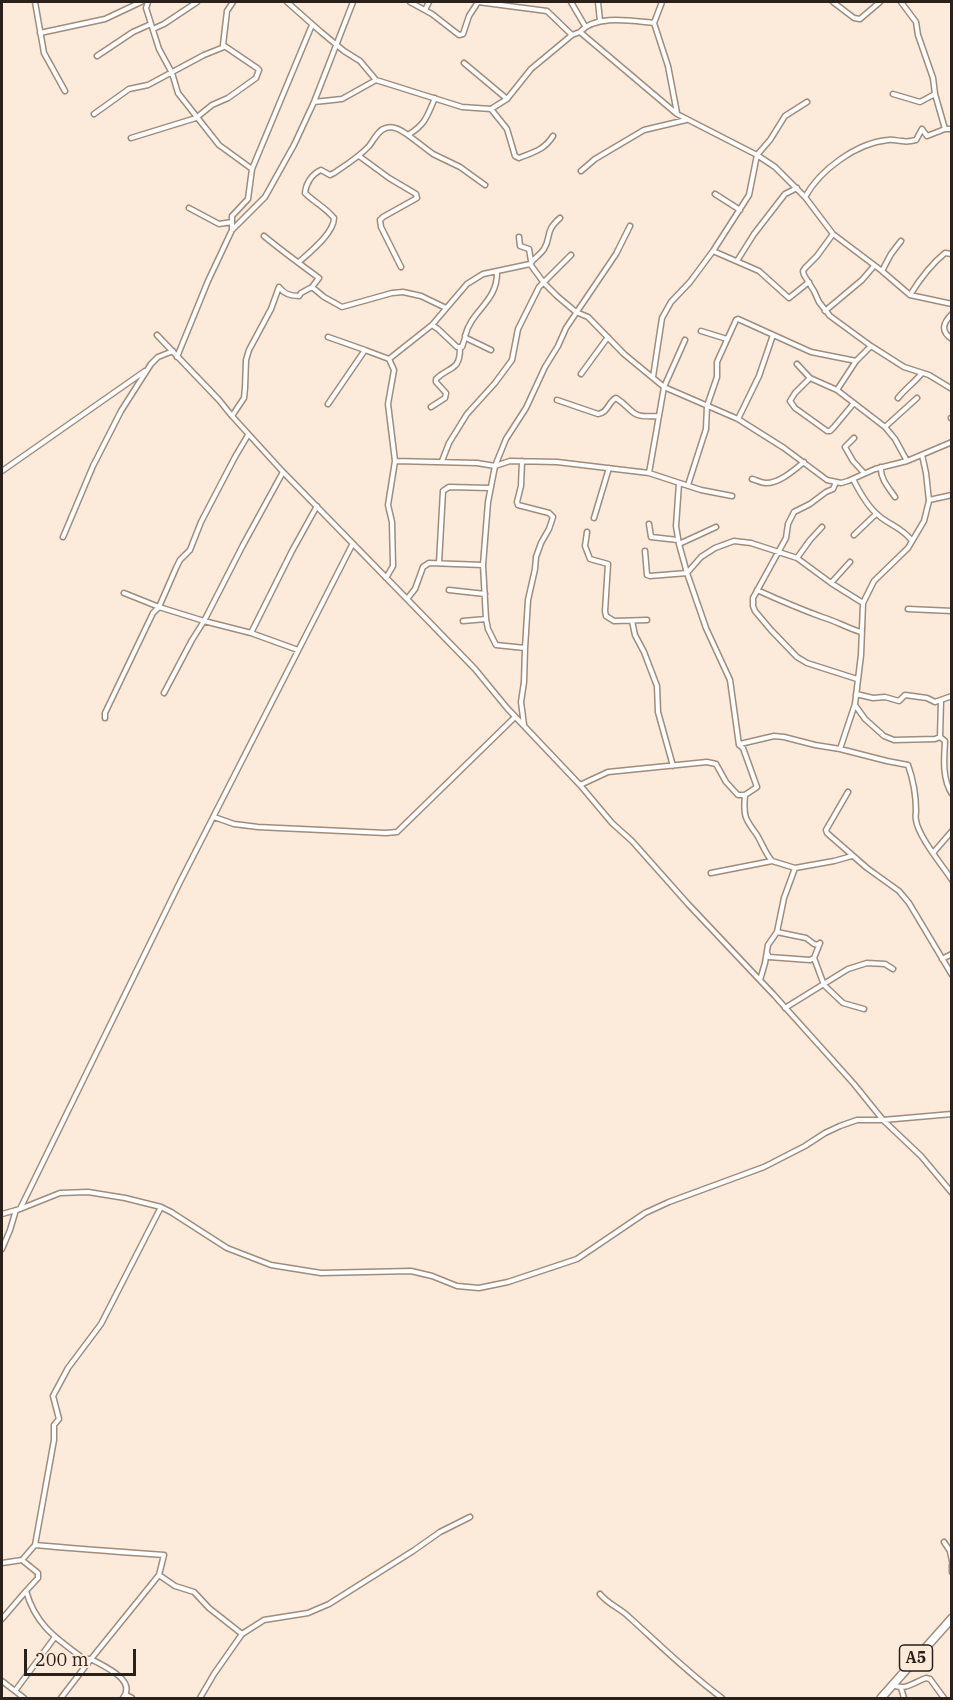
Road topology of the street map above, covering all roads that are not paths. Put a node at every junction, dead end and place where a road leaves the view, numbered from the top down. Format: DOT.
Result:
graph roads {
  1 [pos="35,2"];
  2 [pos="141,2"];
  3 [pos="148,2"];
  4 [pos="197,2"];
  5 [pos="233,2"];
  6 [pos="286,2"];
  7 [pos="353,2"];
  8 [pos="410,2"];
  9 [pos="429,2"];
  10 [pos="478,2"];
  11 [pos="571,2"];
  12 [pos="598,2"];
  13 [pos="662,2"];
  14 [pos="833,2"];
  15 [pos="880,2"];
  16 [pos="901,2"];
  17 [pos="425,10"];
  18 [pos="600,21"];
  19 [pos="654,23"];
  20 [pos="151,24"];
  21 [pos="312,25"];
  22 [pos="585,26"];
  23 [pos="153,29"];
  24 [pos="580,32"];
  25 [pos="40,33"];
  26 [pos="572,35"];
  27 [pos="336,45"];
  28 [pos="224,47"];
  29 [pos="97,56"];
  30 [pos="464,63"];
  31 [pos="172,73"];
  32 [pos="376,80"];
  33 [pos="65,91"];
  34 [pos="893,94"];
  35 [pos="935,94"];
  36 [pos="435,98"];
  37 [pos="507,99"];
  38 [pos="314,102"];
  39 [pos="807,102"];
  40 [pos="491,109"];
  41 [pos="94,114"];
  42 [pos="677,114"];
  43 [pos="196,118"];
  44 [pos="688,120"];
  45 [pos="945,129"];
  46 [pos="951,129"];
  47 [pos="408,135"];
  48 [pos="553,136"];
  49 [pos="131,138"];
  50 [pos="757,155"];
  51 [pos="359,156"];
  52 [pos="252,169"];
  53 [pos="581,171"];
  54 [pos="485,185"];
  55 [pos="796,188"];
  56 [pos="715,194"];
  57 [pos="805,197"];
  58 [pos="189,208"];
  59 [pos="740,210"];
  60 [pos="560,218"];
  61 [pos="231,222"];
  62 [pos="630,226"];
  63 [pos="232,230"];
  64 [pos="833,234"];
  65 [pos="264,236"];
  66 [pos="519,237"];
  67 [pos="901,241"];
  68 [pos="713,251"];
  69 [pos="951,254"];
  70 [pos="571,255"];
  71 [pos="736,261"];
  72 [pos="299,262"];
  73 [pos="531,262"];
  74 [pos="874,266"];
  75 [pos="401,267"];
  76 [pos="497,271"];
  77 [pos="882,271"];
  78 [pos="809,282"];
  79 [pos="544,283"];
  80 [pos="312,287"];
  81 [pos="910,295"];
  82 [pos="951,304"];
  83 [pos="446,308"];
  84 [pos="825,311"];
  85 [pos="576,312"];
  86 [pos="951,314"];
  87 [pos="432,325"];
  88 [pos="701,331"];
  89 [pos="157,334"];
  90 [pos="773,335"];
  91 [pos="328,337"];
  92 [pos="608,337"];
  93 [pos="465,338"];
  94 [pos="727,339"];
  95 [pos="951,339"];
  96 [pos="685,340"];
  97 [pos="871,346"];
  98 [pos="460,348"];
  99 [pos="365,350"];
  100 [pos="491,350"];
  101 [pos="173,351"];
  102 [pos="177,357"];
  103 [pos="390,359"];
  104 [pos="856,362"];
  105 [pos="797,364"];
  106 [pos="148,369"];
  107 [pos="922,373"];
  108 [pos="581,374"];
  109 [pos="652,378"];
  110 [pos="810,378"];
  111 [pos="664,387"];
  112 [pos="951,388"];
  113 [pos="837,390"];
  114 [pos="898,398"];
  115 [pos="917,398"];
  116 [pos="556,400"];
  117 [pos="854,403"];
  118 [pos="328,404"];
  119 [pos="707,406"];
  120 [pos="431,407"];
  121 [pos="232,416"];
  122 [pos="658,416"];
  123 [pos="738,419"];
  124 [pos="885,427"];
  125 [pos="248,435"];
  126 [pos="854,438"];
  127 [pos="951,442"];
  128 [pos="922,455"];
  129 [pos="395,460"];
  130 [pos="522,461"];
  131 [pos="907,461"];
  132 [pos="441,462"];
  133 [pos="804,462"];
  134 [pos="495,466"];
  135 [pos="881,467"];
  136 [pos="609,468"];
  137 [pos="2,471"];
  138 [pos="283,472"];
  139 [pos="649,473"];
  140 [pos="864,473"];
  141 [pos="752,479"];
  142 [pos="853,479"];
  143 [pos="836,482"];
  144 [pos="679,483"];
  145 [pos="688,485"];
  146 [pos="490,488"];
  147 [pos="951,495"];
  148 [pos="732,496"];
  149 [pos="895,497"];
  150 [pos="929,501"];
  151 [pos="317,506"];
  152 [pos="876,514"];
  153 [pos="594,518"];
  154 [pos="649,524"];
  155 [pos="716,527"];
  156 [pos="822,527"];
  157 [pos="586,532"];
  158 [pos="854,534"];
  159 [pos="63,537"];
  160 [pos="912,541"];
  161 [pos="679,542"];
  162 [pos="352,545"];
  163 [pos="645,550"];
  164 [pos="778,551"];
  165 [pos="797,558"];
  166 [pos="850,562"];
  167 [pos="440,563"];
  168 [pos="483,565"];
  169 [pos="687,573"];
  170 [pos="386,578"];
  171 [pos="831,583"];
  172 [pos="449,590"];
  173 [pos="757,590"];
  174 [pos="124,593"];
  175 [pos="485,594"];
  176 [pos="407,599"];
  177 [pos="862,603"];
  178 [pos="159,607"];
  179 [pos="908,609"];
  180 [pos="951,611"];
  181 [pos="486,619"];
  182 [pos="647,620"];
  183 [pos="204,621"];
  184 [pos="463,621"];
  185 [pos="632,621"];
  186 [pos="861,632"];
  187 [pos="251,633"];
  188 [pos="525,648"];
  189 [pos="298,650"];
  190 [pos="857,679"];
  191 [pos="164,693"];
  192 [pos="856,694"];
  193 [pos="951,696"];
  194 [pos="942,700"];
  195 [pos="855,704"];
  196 [pos="515,717"];
  197 [pos="105,718"];
  198 [pos="525,726"];
  199 [pos="940,737"];
  200 [pos="945,741"];
  201 [pos="950,744"];
  202 [pos="739,745"];
  203 [pos="840,749"];
  204 [pos="672,766"];
  205 [pos="580,785"];
  206 [pos="848,792"];
  207 [pos="951,794"];
  208 [pos="745,795"];
  209 [pos="214,817"];
  210 [pos="951,831"];
  211 [pos="933,852"];
  212 [pos="853,856"];
  213 [pos="772,861"];
  214 [pos="795,868"];
  215 [pos="711,873"];
  216 [pos="951,880"];
  217 [pos="777,932"];
  218 [pos="767,953"];
  219 [pos="951,954"];
  220 [pos="814,958"];
  221 [pos="942,959"];
  222 [pos="893,969"];
  223 [pos="951,975"];
  224 [pos="760,980"];
  225 [pos="824,985"];
  226 [pos="785,1008"];
  227 [pos="864,1009"];
  228 [pos="951,1114"];
  229 [pos="883,1120"];
  230 [pos="951,1193"];
  231 [pos="161,1207"];
  232 [pos="18,1209"];
  233 [pos="2,1214"];
  234 [pos="2,1249"];
  235 [pos="471,1517"];
  236 [pos="944,1542"];
  237 [pos="35,1545"];
  238 [pos="22,1560"];
  239 [pos="951,1563"];
  240 [pos="2,1564"];
  241 [pos="951,1572"];
  242 [pos="159,1575"];
  243 [pos="26,1591"];
  244 [pos="600,1594"];
  245 [pos="951,1618"];
  246 [pos="2,1619"];
  247 [pos="242,1634"];
  248 [pos="55,1637"];
  249 [pos="92,1659"];
  250 [pos="2,1681"];
  251 [pos="892,1685"];
  252 [pos="901,1688"];
  253 [pos="15,1691"];
  254 [pos="125,1697"];
  255 [pos="24,1698"];
  256 [pos="61,1698"];
  257 [pos="132,1698"];
  258 [pos="200,1698"];
  259 [pos="722,1698"];
  260 [pos="881,1698"];
  261 [pos="904,1698"];
  262 [pos="944,1698"];
  1 -- 25 [label="street"];
  2 -- 25 [label="street"];
  3 -- 20 [label="street"];
  4 -- 23 [label="street"];
  5 -- 28 [label="street"];
  6 -- 21 [label="street"];
  7 -- 27 [label="street"];
  8 -- 17 [label="street"];
  9 -- 17 [label="street"];
  10 -- 17 [label="street"];
  10 -- 26 [label="street"];
  11 -- 22 [label="street"];
  12 -- 18 [label="street"];
  13 -- 19 [label="street"];
  14 -- 15 [label="street"];
  16 -- 35 [label="street"];
  18 -- 19 [label="street"];
  18 -- 22 [label="street"];
  19 -- 42 [label="street"];
  20 -- 23 [label="street"];
  20 -- 29 [label="street"];
  21 -- 27 [label="street"];
  21 -- 52 [label="street"];
  22 -- 24 [label="street"];
  23 -- 31 [label="street"];
  24 -- 26 [label="street"];
  24 -- 42 [label="street"];
  25 -- 33 [label="street"];
  26 -- 37 [label="street"];
  27 -- 32 [label="street"];
  27 -- 38 [label="street"];
  28 -- 31 [label="street"];
  28 -- 43 [label="street"];
  30 -- 37 [label="street"];
  31 -- 41 [label="street"];
  31 -- 43 [label="street"];
  32 -- 36 [label="street"];
  32 -- 38 [label="street"];
  34 -- 35 [label="street"];
  35 -- 45 [label="street"];
  36 -- 40 [label="street"];
  36 -- 47 [label="street"];
  37 -- 40 [label="street"];
  38 -- 63 [label="street"];
  39 -- 50 [label="street"];
  40 -- 48 [label="street"];
  42 -- 44 [label="street"];
  43 -- 49 [label="street"];
  43 -- 52 [label="street"];
  44 -- 50 [label="street"];
  44 -- 53 [label="street"];
  45 -- 46 [label="street"];
  45 -- 57 [label="street"];
  47 -- 51 [label="street"];
  47 -- 54 [label="street"];
  50 -- 55 [label="street"];
  50 -- 59 [label="street"];
  51 -- 72 [label="street"];
  51 -- 75 [label="street"];
  52 -- 61 [label="street"];
  55 -- 57 [label="street"];
  55 -- 71 [label="street"];
  56 -- 59 [label="street"];
  57 -- 64 [label="street"];
  58 -- 61 [label="street"];
  59 -- 68 [label="street"];
  60 -- 73 [label="street"];
  61 -- 63 [label="street"];
  62 -- 85 [label="street"];
  63 -- 102 [label="street"];
  64 -- 74 [label="street"];
  64 -- 78 [label="street"];
  65 -- 72 [label="street"];
  66 -- 73 [label="street"];
  67 -- 77 [label="street"];
  68 -- 71 [label="street"];
  68 -- 109 [label="street"];
  69 -- 81 [label="street"];
  70 -- 79 [label="street"];
  71 -- 78 [label="street"];
  72 -- 80 [label="street"];
  73 -- 76 [label="street"];
  73 -- 79 [label="street"];
  74 -- 77 [label="street"];
  74 -- 84 [label="street"];
  76 -- 83 [label="street"];
  76 -- 93 [label="street"];
  77 -- 81 [label="street"];
  78 -- 84 [label="street"];
  79 -- 85 [label="street"];
  79 -- 132 [label="street"];
  80 -- 83 [label="street"];
  80 -- 121 [label="street"];
  81 -- 82 [label="street"];
  83 -- 87 [label="street"];
  84 -- 97 [label="street"];
  85 -- 92 [label="street"];
  85 -- 134 [label="street"];
  86 -- 95 [label="street"];
  87 -- 98 [label="street"];
  87 -- 103 [label="street"];
  88 -- 94 [label="street"];
  89 -- 101 [label="street"];
  90 -- 94 [label="street"];
  90 -- 104 [label="street"];
  90 -- 123 [label="street"];
  91 -- 99 [label="street"];
  92 -- 108 [label="street"];
  92 -- 109 [label="street"];
  93 -- 98 [label="street"];
  93 -- 100 [label="street"];
  94 -- 119 [label="street"];
  96 -- 111 [label="street"];
  97 -- 104 [label="street"];
  97 -- 107 [label="street"];
  98 -- 120 [label="street"];
  99 -- 103 [label="street"];
  99 -- 118 [label="street"];
  101 -- 102 [label="street"];
  101 -- 106 [label="street"];
  102 -- 121 [label="street"];
  103 -- 129 [label="street"];
  104 -- 113 [label="street"];
  105 -- 110 [label="street"];
  106 -- 137 [label="street"];
  106 -- 159 [label="street"];
  107 -- 112 [label="street"];
  107 -- 114 [label="street"];
  109 -- 111 [label="street"];
  110 -- 113 [label="street"];
  110 -- 117 [label="street"];
  111 -- 119 [label="street"];
  111 -- 122 [label="street"];
  113 -- 117 [label="street"];
  115 -- 124 [label="street"];
  116 -- 122 [label="street"];
  117 -- 124 [label="street"];
  119 -- 123 [label="street"];
  119 -- 145 [label="street"];
  121 -- 125 [label="street"];
  122 -- 139 [label="street"];
  123 -- 133 [label="street"];
  124 -- 131 [label="street"];
  125 -- 138 [label="street"];
  125 -- 178 [label="street"];
  126 -- 140 [label="street"];
  127 -- 128 [label="street"];
  128 -- 131 [label="street"];
  128 -- 150 [label="street"];
  129 -- 132 [label="street"];
  129 -- 170 [label="street"];
  130 -- 134 [label="street"];
  130 -- 136 [label="street"];
  130 -- 188 [label="street"];
  131 -- 135 [label="street"];
  132 -- 134 [label="street"];
  133 -- 141 [label="street"];
  133 -- 143 [label="street"];
  134 -- 146 [label="street"];
  135 -- 140 [label="street"];
  135 -- 149 [label="street"];
  136 -- 139 [label="street"];
  136 -- 153 [label="street"];
  138 -- 151 [label="street"];
  138 -- 183 [label="street"];
  139 -- 144 [label="street"];
  140 -- 142 [label="street"];
  142 -- 143 [label="street"];
  142 -- 152 [label="street"];
  143 -- 164 [label="street"];
  144 -- 145 [label="street"];
  144 -- 161 [label="street"];
  145 -- 148 [label="street"];
  146 -- 167 [label="street"];
  146 -- 168 [label="street"];
  147 -- 150 [label="street"];
  150 -- 160 [label="street"];
  151 -- 162 [label="street"];
  151 -- 187 [label="street"];
  152 -- 158 [label="street"];
  152 -- 160 [label="street"];
  154 -- 161 [label="street"];
  155 -- 161 [label="street"];
  156 -- 165 [label="street"];
  157 -- 185 [label="street"];
  160 -- 177 [label="street"];
  161 -- 169 [label="street"];
  162 -- 170 [label="street"];
  162 -- 189 [label="street"];
  163 -- 169 [label="street"];
  164 -- 165 [label="street"];
  164 -- 169 [label="street"];
  164 -- 173 [label="street"];
  165 -- 171 [label="street"];
  166 -- 171 [label="street"];
  167 -- 168 [label="street"];
  167 -- 176 [label="street"];
  168 -- 175 [label="street"];
  169 -- 202 [label="street"];
  170 -- 176 [label="street"];
  171 -- 177 [label="street"];
  172 -- 175 [label="street"];
  173 -- 186 [label="street"];
  173 -- 190 [label="street"];
  174 -- 178 [label="street"];
  175 -- 181 [label="street"];
  176 -- 196 [label="street"];
  177 -- 186 [label="street"];
  178 -- 183 [label="street"];
  178 -- 197 [label="street"];
  179 -- 180 [label="street"];
  181 -- 184 [label="street"];
  181 -- 188 [label="street"];
  182 -- 185 [label="street"];
  183 -- 187 [label="street"];
  183 -- 191 [label="street"];
  185 -- 204 [label="street"];
  186 -- 190 [label="street"];
  187 -- 189 [label="street"];
  188 -- 198 [label="street"];
  189 -- 209 [label="street"];
  190 -- 192 [label="street"];
  192 -- 194 [label="street"];
  192 -- 195 [label="street"];
  193 -- 194 [label="street"];
  194 -- 199 [label="street"];
  195 -- 199 [label="street"];
  195 -- 203 [label="street"];
  196 -- 198 [label="street"];
  196 -- 209 [label="street"];
  198 -- 205 [label="street"];
  199 -- 200 [label="street"];
  200 -- 201 [label="street"];
  200 -- 207 [label="street"];
  202 -- 203 [label="street"];
  202 -- 208 [label="street"];
  203 -- 211 [label="street"];
  204 -- 205 [label="street"];
  204 -- 208 [label="street"];
  205 -- 224 [label="street"];
  206 -- 212 [label="street"];
  208 -- 213 [label="street"];
  209 -- 232 [label="street"];
  210 -- 211 [label="street"];
  211 -- 216 [label="street"];
  212 -- 214 [label="street"];
  212 -- 221 [label="street"];
  213 -- 214 [label="street"];
  213 -- 215 [label="street"];
  214 -- 217 [label="street"];
  217 -- 218 [label="street"];
  217 -- 220 [label="street"];
  218 -- 220 [label="street"];
  218 -- 224 [label="street"];
  219 -- 221 [label="street"];
  220 -- 225 [label="street"];
  221 -- 223 [label="street"];
  222 -- 225 [label="street"];
  224 -- 226 [label="street"];
  225 -- 226 [label="street"];
  225 -- 227 [label="street"];
  226 -- 229 [label="street"];
  228 -- 229 [label="street"];
  229 -- 230 [label="street"];
  229 -- 231 [label="street"];
  231 -- 232 [label="street"];
  231 -- 237 [label="street"];
  232 -- 233 [label="street"];
  232 -- 234 [label="street"];
  235 -- 247 [label="street"];
  236 -- 239 [label="street"];
  237 -- 238 [label="street"];
  237 -- 242 [label="street"];
  238 -- 240 [label="street"];
  238 -- 243 [label="street"];
  239 -- 241 [label="street"];
  242 -- 247 [label="street"];
  242 -- 249 [label="street"];
  243 -- 246 [label="street"];
  243 -- 248 [label="street"];
  244 -- 259 [label="street"];
  245 -- 251 [label="highway, A5"];
  247 -- 258 [label="street"];
  248 -- 249 [label="street"];
  248 -- 253 [label="street"];
  249 -- 254 [label="street"];
  249 -- 256 [label="street"];
  250 -- 253 [label="street"];
  251 -- 252 [label="street"];
  251 -- 260 [label="highway, A5"];
  252 -- 261 [label="street"];
  252 -- 262 [label="street"];
  253 -- 255 [label="street"];
  254 -- 257 [label="street"];
}
